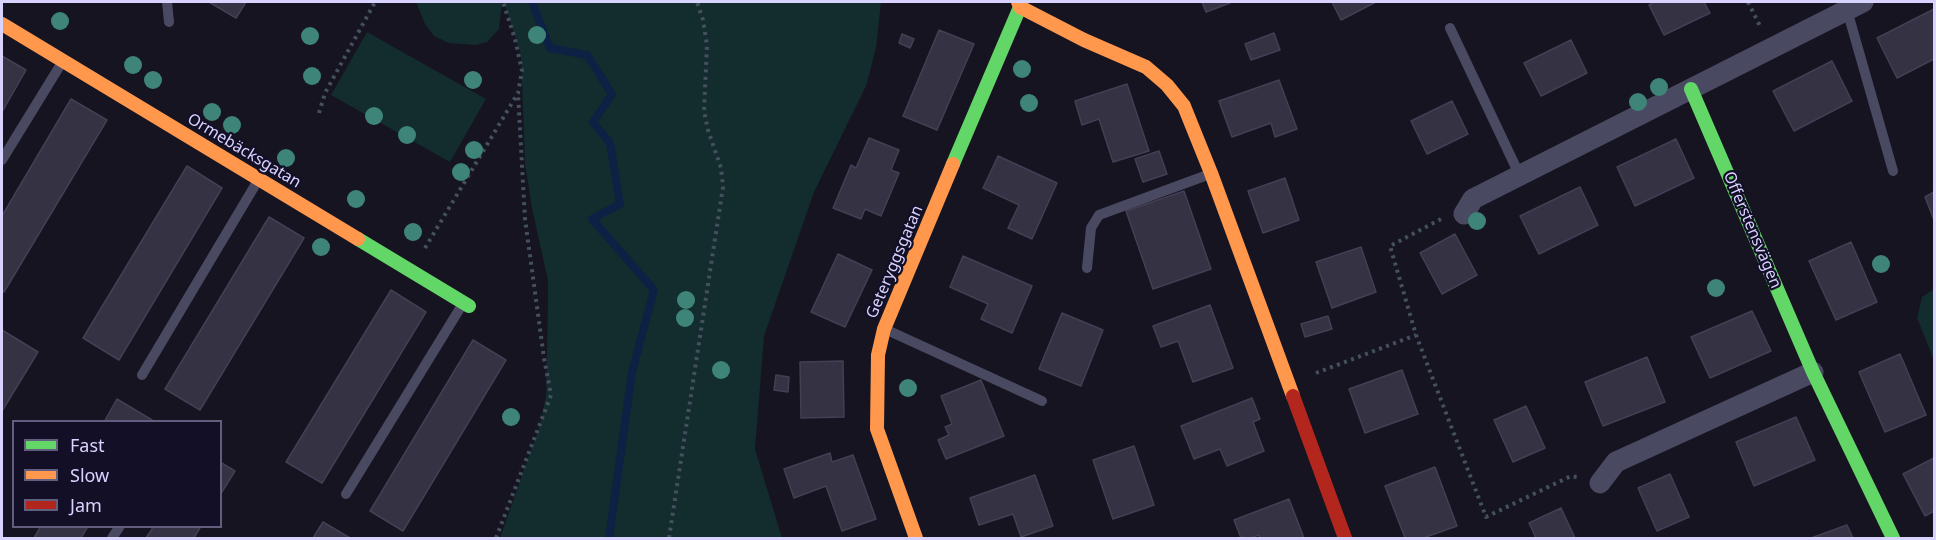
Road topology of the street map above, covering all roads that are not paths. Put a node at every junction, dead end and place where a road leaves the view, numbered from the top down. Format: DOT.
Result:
graph roads {
  1 [pos="167,2"];
  2 [pos="1019,4"];
  3 [pos="1855,6"];
  4 [pos="169,22"];
  5 [pos="2,24"];
  6 [pos="1450,27"];
  7 [pos="63,61"];
  8 [pos="1691,89"];
  9 [pos="2,160"];
  10 [pos="1893,171"];
  11 [pos="1211,173"];
  12 [pos="1520,176"];
  13 [pos="258,179"];
  14 [pos="1464,214"];
  15 [pos="1087,268"];
  16 [pos="466,304"];
  17 [pos="884,329"];
  18 [pos="1813,372"];
  19 [pos="142,375"];
  20 [pos="1042,401"];
  21 [pos="1600,483"];
  22 [pos="346,494"];
  23 [pos="916,538"];
  24 [pos="1345,538"];
  25 [pos="1893,538"];
  1 -- 4 [label="lane"];
  2 -- 11 [label="street, Geteryggsgatan"];
  2 -- 17 [label="street, Geteryggsgatan"];
  3 -- 8 [label="street"];
  3 -- 10 [label="lane"];
  5 -- 7 [label="street, Ormebäcksgatan"];
  6 -- 12 [label="lane"];
  7 -- 9 [label="lane"];
  7 -- 13 [label="street, Ormebäcksgatan"];
  8 -- 12 [label="street"];
  8 -- 18 [label="street, Offerstensvägen"];
  11 -- 15 [label="lane"];
  11 -- 24 [label="street, Geteryggsgatan"];
  12 -- 14 [label="street"];
  13 -- 16 [label="street, Ormebäcksgatan"];
  13 -- 19 [label="lane"];
  16 -- 22 [label="lane"];
  17 -- 20 [label="lane"];
  17 -- 23 [label="street, Geteryggsgatan"];
  18 -- 21 [label="street"];
  18 -- 25 [label="street, Offerstensvägen"];
}
